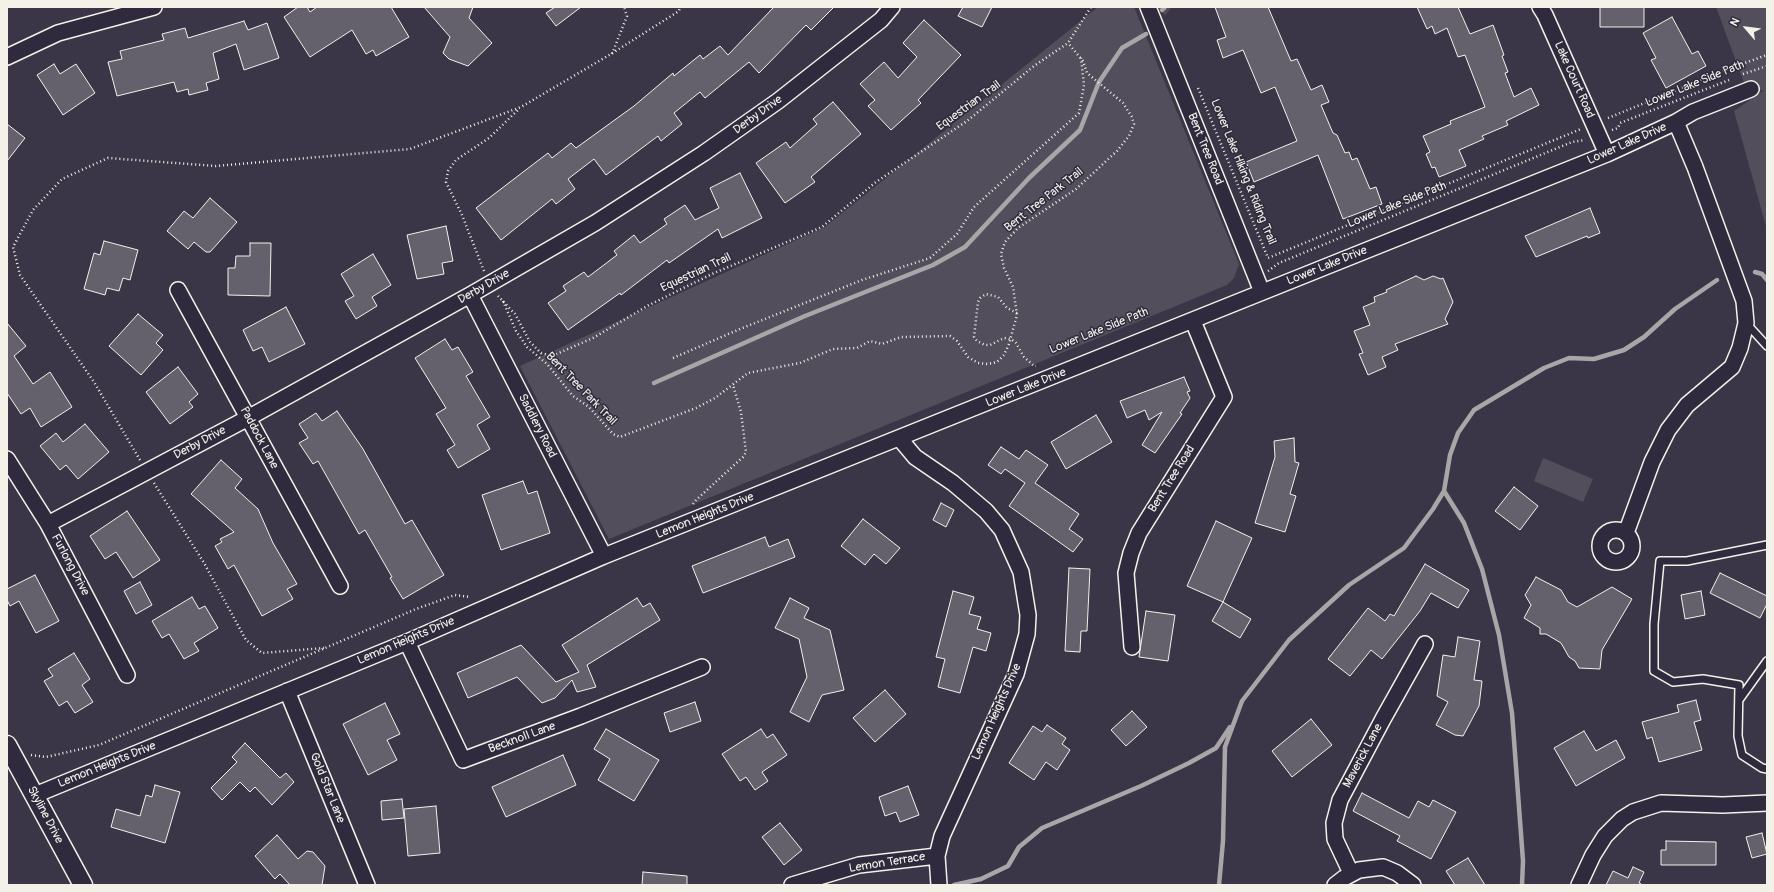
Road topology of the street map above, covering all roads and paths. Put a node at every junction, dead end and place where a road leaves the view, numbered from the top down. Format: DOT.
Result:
graph roads {
  1 [pos="154,7"];
  2 [pos="624,7"];
  3 [pos="680,7"];
  4 [pos="892,7"];
  5 [pos="1091,7"];
  6 [pos="1148,7"];
  7 [pos="1540,7"];
  8 [pos="1068,43"];
  9 [pos="611,54"];
  10 [pos="1767,55"];
  11 [pos="7,57"];
  12 [pos="1080,57"];
  13 [pos="1767,66"];
  14 [pos="1737,77"];
  15 [pos="1730,79"];
  16 [pos="1196,82"];
  17 [pos="1751,89"];
  18 [pos="521,107"];
  19 [pos="1676,122"];
  20 [pos="1596,130"];
  21 [pos="1607,154"];
  22 [pos="1256,276"];
  23 [pos="489,284"];
  24 [pos="178,290"];
  25 [pos="1262,292"];
  26 [pos="470,295"];
  27 [pos="503,301"];
  28 [pos="1017,313"];
  29 [pos="1193,321"];
  30 [pos="1746,323"];
  31 [pos="1011,339"];
  32 [pos="1767,346"];
  33 [pos="673,358"];
  34 [pos="1042,363"];
  35 [pos="733,385"];
  36 [pos="248,418"];
  37 [pos="900,439"];
  38 [pos="7,459"];
  39 [pos="146,471"];
  40 [pos="48,524"];
  41 [pos="681,525"];
  42 [pos="1626,533"];
  43 [pos="1767,545"];
  44 [pos="604,556"];
  45 [pos="340,586"];
  46 [pos="497,603"];
  47 [pos="407,642"];
  48 [pos="1425,644"];
  49 [pos="1132,647"];
  50 [pos="324,648"];
  51 [pos="1767,661"];
  52 [pos="702,667"];
  53 [pos="127,675"];
  54 [pos="287,691"];
  55 [pos="1739,700"];
  56 [pos="9,749"];
  57 [pos="1767,769"];
  58 [pos="35,795"];
  59 [pos="1767,802"];
  60 [pos="937,856"];
  61 [pos="1351,873"];
  62 [pos="83,885"];
  63 [pos="367,885"];
  64 [pos="792,885"];
  65 [pos="939,885"];
  66 [pos="1335,885"];
  67 [pos="1413,885"];
  68 [pos="1578,885"];
  1 -- 11 [label="street"];
  2 -- 9 [label="path"];
  3 -- 9 [label="path"];
  4 -- 23 [label="street, Derby Drive"];
  5 -- 8 [label="path, Equestrian Trail"];
  6 -- 22 [label="street, Bent Tree Road"];
  7 -- 20 [label="street, Lake Court Road"];
  8 -- 12 [label="path, Bent Tree Park Trail"];
  8 -- 27 [label="path, Equestrian Trail"];
  9 -- 18 [label="path"];
  10 -- 20 [label="path, Lower Lake Hiking & Riding Trail"];
  12 -- 28 [label="path, Bent Tree Park Trail"];
  12 -- 33 [label="path"];
  13 -- 14 [label="path, Lower Lake Side Path"];
  15 -- 20 [label="path, Lower Lake Side Path"];
  16 -- 20 [label="path, Lower Lake Hiking & Riding Trail"];
  17 -- 19 [label="street, Lower Lake Drive"];
  18 -- 23 [label="path, Equestrian Trail"];
  18 -- 39 [label="path"];
  19 -- 21 [label="street, Lower Lake Drive"];
  19 -- 30 [label="street"];
  20 -- 21 [label="street, Lake Court Road"];
  20 -- 22 [label="path, Lower Lake Side Path"];
  21 -- 25 [label="street, Lower Lake Drive"];
  22 -- 25 [label="street, Bent Tree Road"];
  23 -- 26 [label="street, Derby Drive"];
  23 -- 27 [label="path, Equestrian Trail"];
  24 -- 36 [label="street, Paddock Lane"];
  25 -- 29 [label="street, Lower Lake Drive"];
  26 -- 36 [label="street, Derby Drive"];
  26 -- 44 [label="street, Saddlery Road"];
  27 -- 35 [label="path, Bent Tree Park Trail"];
  28 -- 31 [label="path, Bent Tree Park Trail"];
  28 -- 31 [label="path"];
  29 -- 37 [label="street, Lower Lake Drive"];
  29 -- 49 [label="street, Bent Tree Road"];
  30 -- 32 [label="lane"];
  30 -- 42 [label="street"];
  31 -- 34 [label="path, Lower Lake Side Path"];
  31 -- 35 [label="path, Bent Tree Park Trail"];
  35 -- 41 [label="path"];
  36 -- 39 [label="street, Derby Drive"];
  36 -- 45 [label="street, Paddock Lane"];
  37 -- 41 [label="street, Lemon Heights Drive"];
  37 -- 60 [label="street, Lemon Heights Drive"];
  38 -- 40 [label="street, Furlong Drive"];
  39 -- 40 [label="street, Derby Drive"];
  39 -- 50 [label="path"];
  40 -- 53 [label="street, Furlong Drive"];
  41 -- 44 [label="street, Lemon Heights Drive"];
  43 -- 55 [label="lane"];
  44 -- 46 [label="street, Lemon Heights Drive"];
  46 -- 47 [label="street, Lemon Heights Drive"];
  46 -- 50 [label="path"];
  47 -- 52 [label="street, Becknoll Lane"];
  47 -- 54 [label="street, Lemon Heights Drive"];
  48 -- 61 [label="street, Maverick Lane"];
  50 -- 56 [label="path"];
  51 -- 55 [label="lane"];
  54 -- 58 [label="street, Lemon Heights Drive"];
  54 -- 63 [label="street, Gold Star Lane"];
  55 -- 57 [label="lane"];
  56 -- 58 [label="street, Skyline Drive"];
  58 -- 62 [label="street, Skyline Drive"];
  59 -- 68 [label="street"];
  60 -- 64 [label="street, Lemon Terrace"];
  60 -- 65 [label="street, Lemon Heights Drive"];
  61 -- 66 [label="street"];
  61 -- 67 [label="street"];
}
